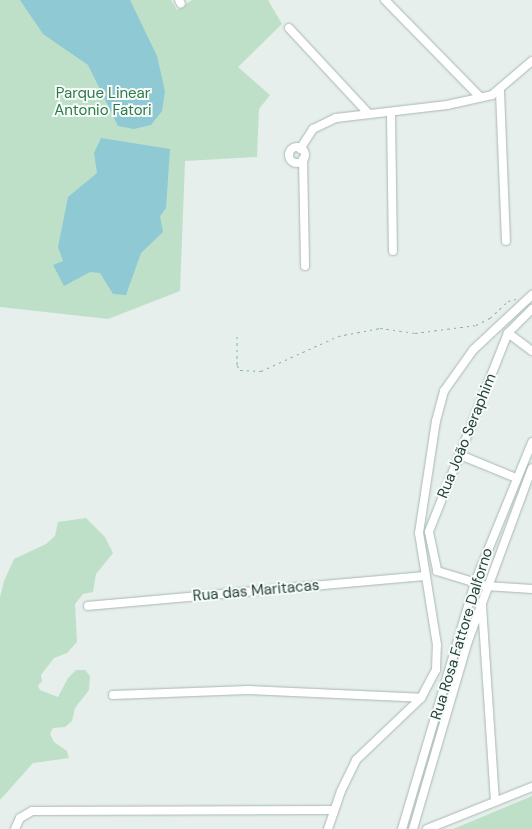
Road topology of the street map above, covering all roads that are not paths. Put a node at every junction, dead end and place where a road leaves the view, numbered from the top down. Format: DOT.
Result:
graph roads {
  1 [pos="385,0"];
  2 [pos="289,28"];
  3 [pos="532,61"];
  4 [pos="500,92"];
  5 [pos="480,98"];
  6 [pos="391,113"];
  7 [pos="370,114"];
  8 [pos="300,149"];
  9 [pos="303,159"];
  10 [pos="506,241"];
  11 [pos="394,252"];
  12 [pos="305,266"];
  13 [pos="532,294"];
  14 [pos="532,309"];
  15 [pos="508,333"];
  16 [pos="532,351"];
  17 [pos="532,442"];
  18 [pos="460,455"];
  19 [pos="532,468"];
  20 [pos="516,478"];
  21 [pos="424,576"];
  22 [pos="475,582"];
  23 [pos="486,586"];
  24 [pos="532,589"];
  25 [pos="481,601"];
  26 [pos="88,606"];
  27 [pos="450,668"];
  28 [pos="459,671"];
  29 [pos="113,695"];
  30 [pos="421,698"];
  31 [pos="532,787"];
  32 [pos="495,802"];
  33 [pos="334,810"];
  34 [pos="15,829"];
  35 [pos="328,829"];
  36 [pos="402,829"];
  37 [pos="413,829"];
  38 [pos="427,829"];
  1 -- 5 [label="street"];
  2 -- 7 [label="street"];
  3 -- 4 [label="street"];
  4 -- 5 [label="street"];
  4 -- 10 [label="street"];
  5 -- 6 [label="street"];
  6 -- 7 [label="street"];
  6 -- 11 [label="street"];
  7 -- 8 [label="street"];
  8 -- 9 [label="street"];
  8 -- 9 [label="street"];
  9 -- 12 [label="street"];
  13 -- 21 [label="street"];
  14 -- 15 [label="street, Rua João Seraphim"];
  15 -- 16 [label="street"];
  15 -- 18 [label="street, Rua João Seraphim"];
  17 -- 20 [label="street, Rua Rosa Fattore Dalforno"];
  18 -- 20 [label="street"];
  18 -- 22 [label="street, Rua João Seraphim"];
  19 -- 23 [label="street, Rua Rosa Fattore Dalforno"];
  20 -- 22 [label="street, Rua Rosa Fattore Dalforno"];
  21 -- 26 [label="street, Rua das Maritacas"];
  21 -- 30 [label="street"];
  22 -- 23 [label="street"];
  22 -- 27 [label="street, Rua Rosa Fattore Dalforno"];
  23 -- 24 [label="street"];
  23 -- 25 [label="street, Rua Rosa Fattore Dalforno"];
  25 -- 28 [label="street, Rua Rosa Fattore Dalforno"];
  25 -- 32 [label="street"];
  27 -- 28 [label="street"];
  27 -- 36 [label="street, Rua Rosa Fattore Dalforno"];
  28 -- 37 [label="street, Rua Rosa Fattore Dalforno"];
  29 -- 30 [label="street"];
  30 -- 33 [label="street"];
  31 -- 32 [label="street"];
  32 -- 38 [label="street"];
  33 -- 34 [label="street"];
  33 -- 35 [label="street"];
}
